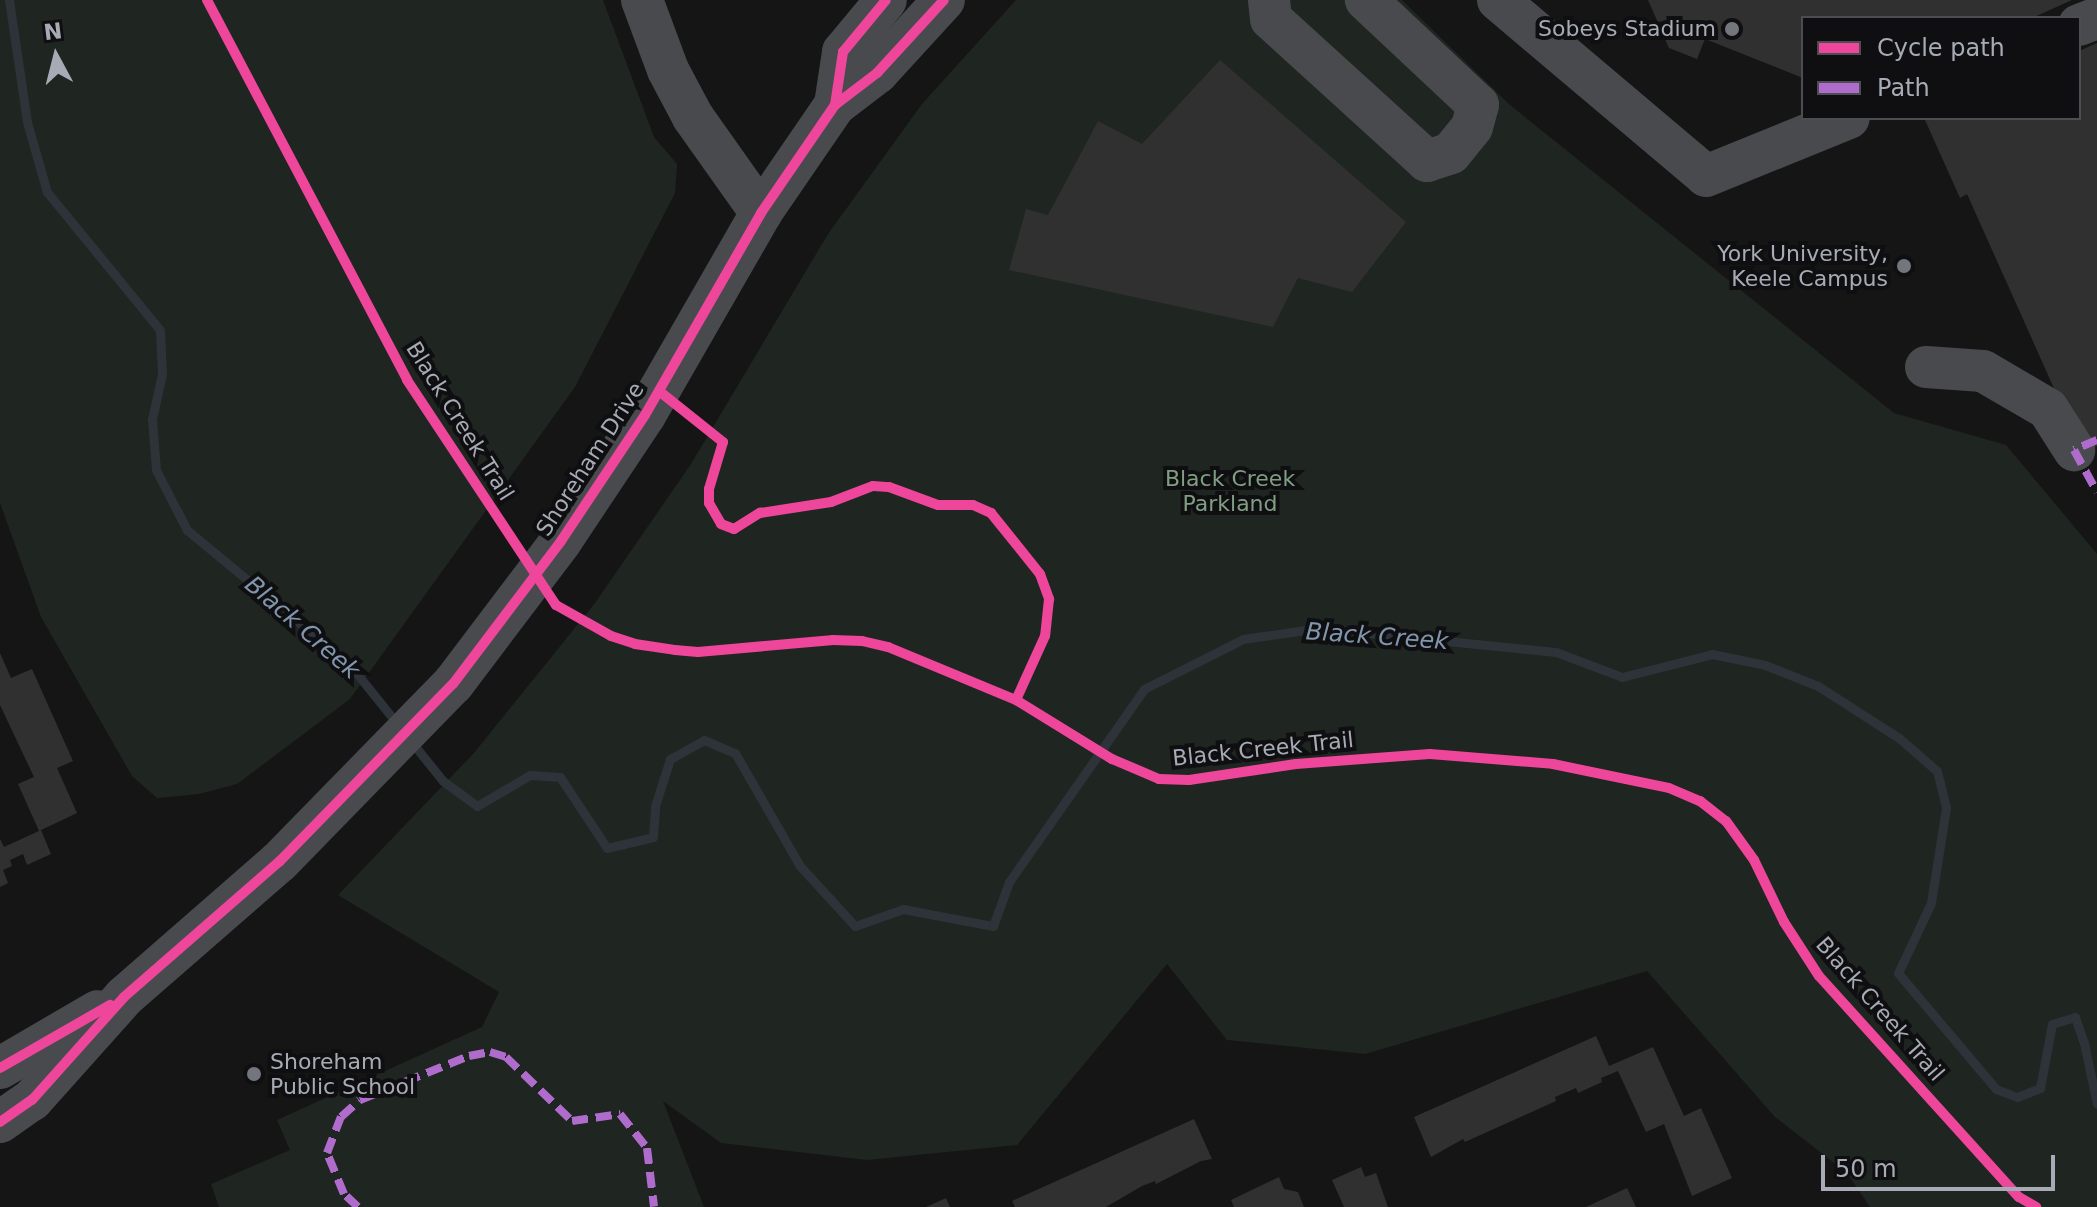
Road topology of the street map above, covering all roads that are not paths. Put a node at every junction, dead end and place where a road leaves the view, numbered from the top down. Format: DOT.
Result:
graph roads {
  1 [pos="642,0"];
  2 [pos="886,0"];
  3 [pos="944,0"];
  4 [pos="1269,0"];
  5 [pos="1366,0"];
  6 [pos="1498,0"];
  7 [pos="835,105"];
  8 [pos="1844,120"];
  9 [pos="761,213"];
  10 [pos="1926,367"];
  11 [pos="2074,450"];
  12 [pos="124,997"];
  13 [pos="0,1068"];
  14 [pos="0,1122"];
  1 -- 9 [label="street"];
  2 -- 7 [label="street, Shoreham Drive"];
  3 -- 7 [label="street, Shoreham Drive"];
  4 -- 5 [label="street"];
  6 -- 8 [label="street"];
  7 -- 9 [label="street, Shoreham Drive"];
  9 -- 12 [label="street, Shoreham Drive"];
  10 -- 11 [label="street"];
  12 -- 13 [label="street, Shoreham Drive"];
  12 -- 14 [label="street, Shoreham Drive"];
}
